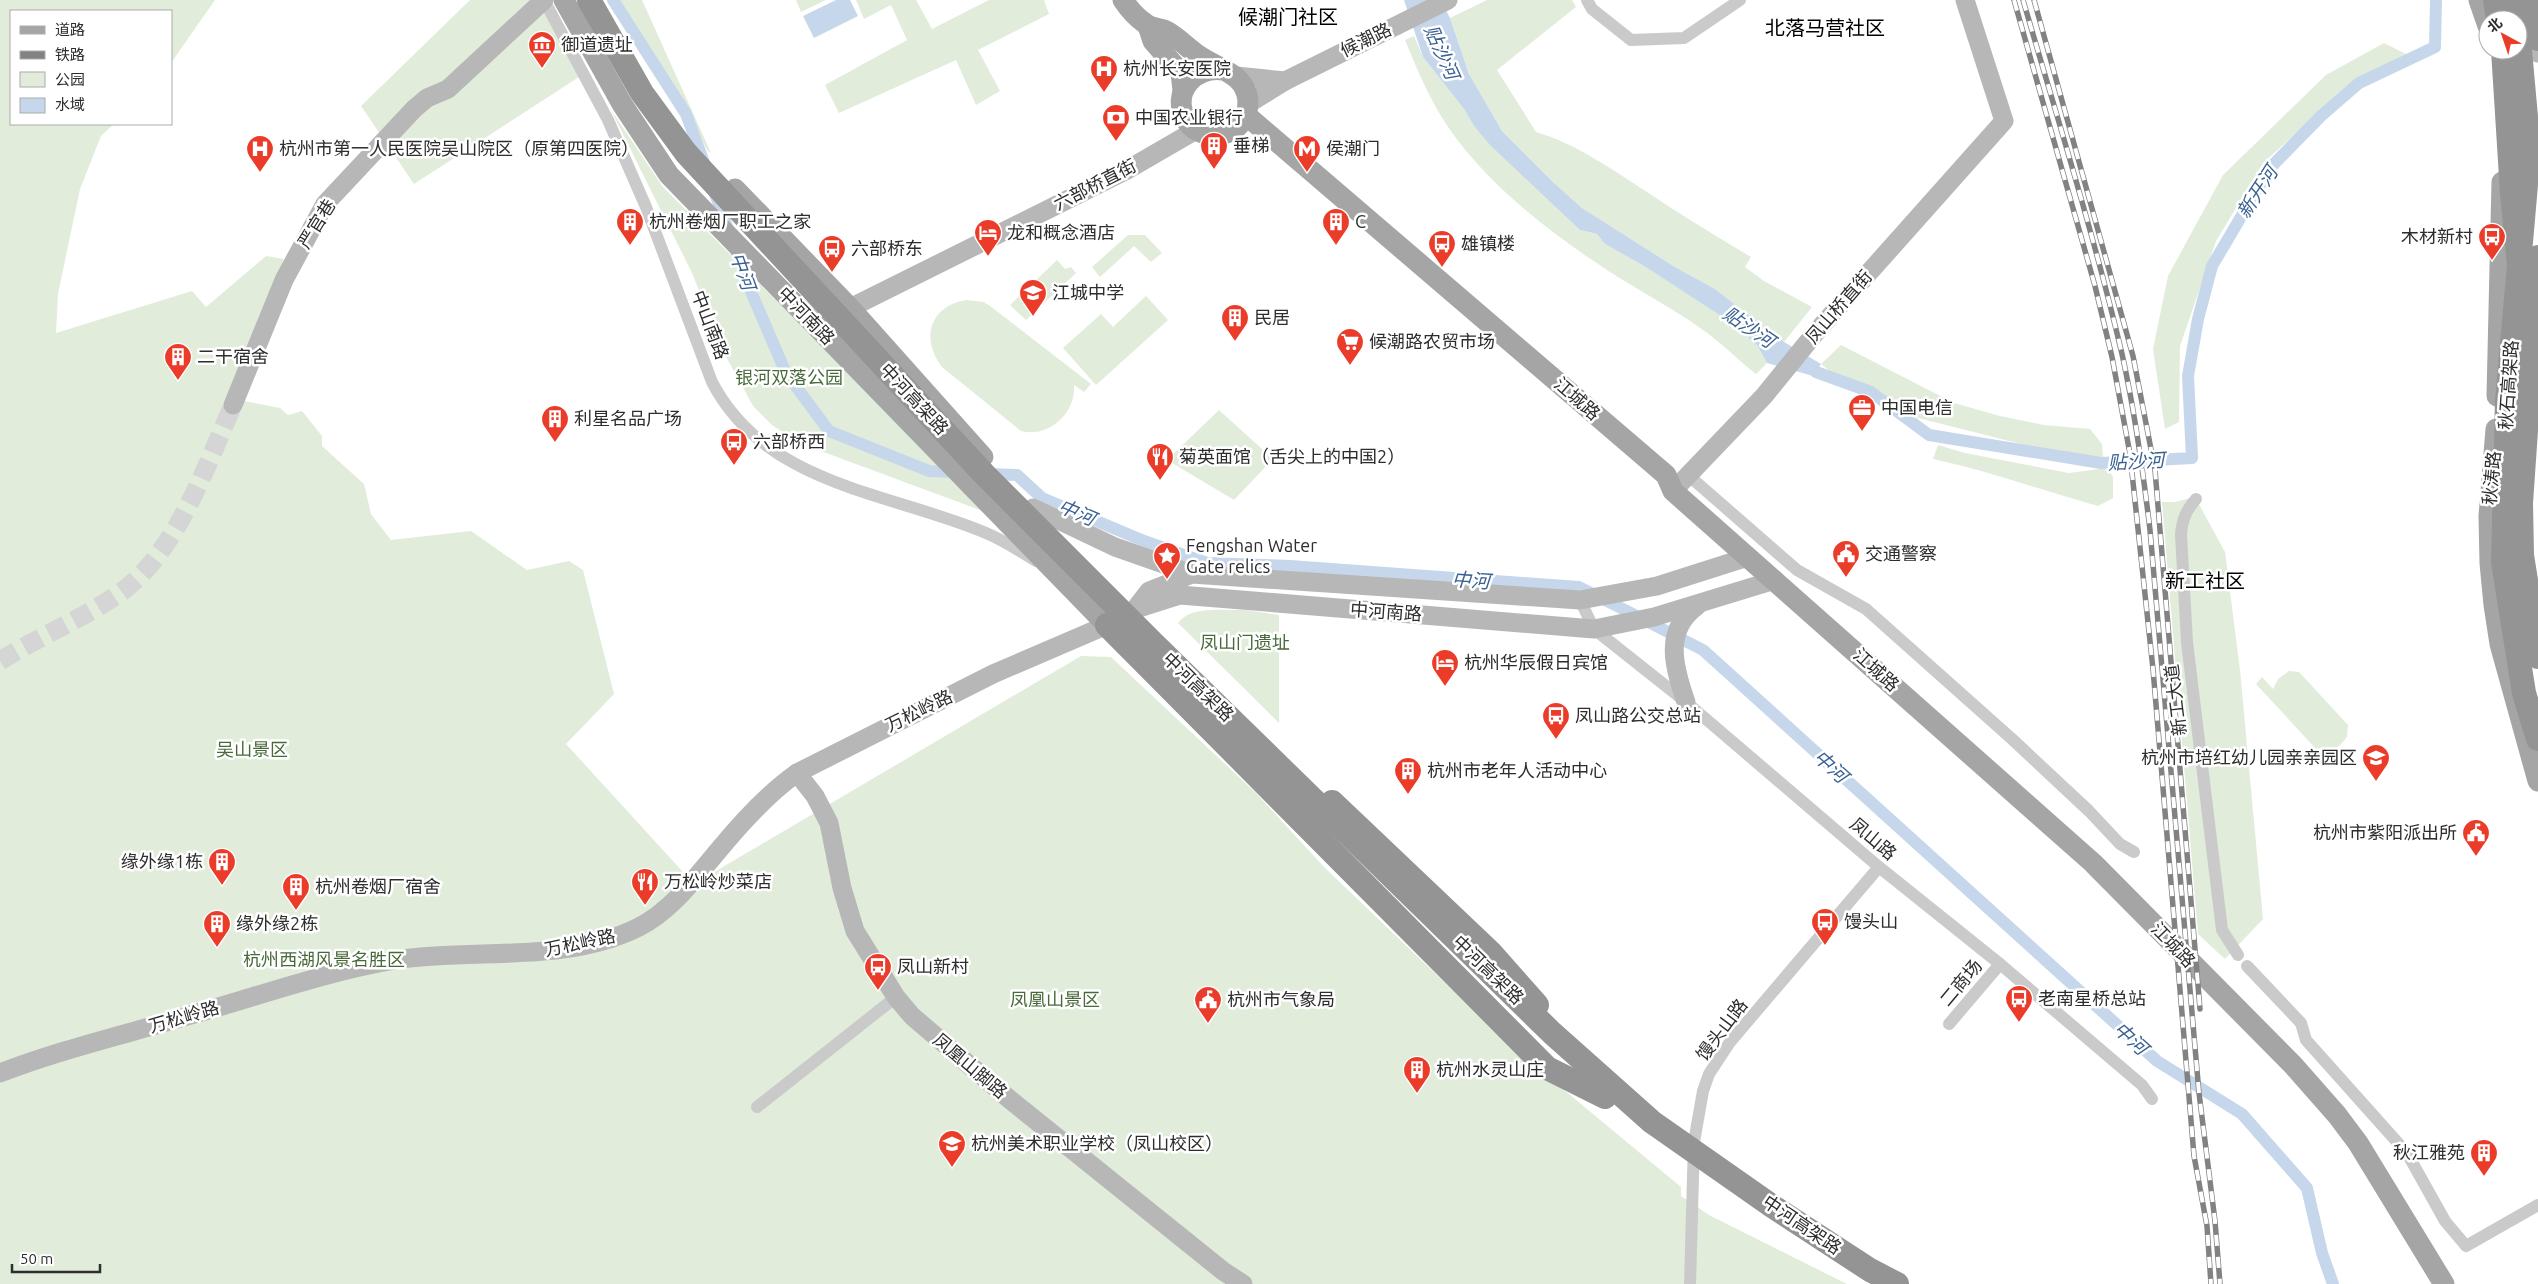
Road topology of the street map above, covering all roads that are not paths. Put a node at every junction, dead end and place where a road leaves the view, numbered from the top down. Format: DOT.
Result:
graph roads {
  1 [pos="549,0"];
  2 [pos="574,0"];
  3 [pos="589,0"];
  4 [pos="598,0"];
  5 [pos="1122,0"];
  6 [pos="1448,0"];
  7 [pos="1587,0"];
  8 [pos="1740,0"];
  9 [pos="1964,0"];
  10 [pos="2532,0"];
  11 [pos="1148,26"];
  12 [pos="2538,38"];
  13 [pos="2497,60"];
  14 [pos="2504,60"];
  15 [pos="2521,60"];
  16 [pos="1230,73"];
  17 [pos="1285,80"];
  18 [pos="1183,90"];
  19 [pos="1247,110"];
  20 [pos="1196,130"];
  21 [pos="2528,261"];
  22 [pos="854,306"];
  23 [pos="2538,392"];
  24 [pos="233,405"];
  25 [pos="1688,474"];
  26 [pos="1673,491"];
  27 [pos="2196,499"];
  28 [pos="1033,508"];
  29 [pos="1748,557"];
  30 [pos="1055,571"];
  31 [pos="2538,572"];
  32 [pos="1192,574"];
  33 [pos="1775,580"];
  34 [pos="1584,599"];
  35 [pos="1702,602"];
  36 [pos="1135,609"];
  37 [pos="1107,625"];
  38 [pos="1594,629"];
  39 [pos="2538,658"];
  40 [pos="1686,702"];
  41 [pos="2538,739"];
  42 [pos="797,773"];
  43 [pos="2538,781"];
  44 [pos="2134,852"];
  45 [pos="1879,867"];
  46 [pos="2238,955"];
  47 [pos="2000,964"];
  48 [pos="2247,966"];
  49 [pos="896,997"];
  50 [pos="1949,1024"];
  51 [pos="1585,1062"];
  52 [pos="0,1073"];
  53 [pos="1605,1097"];
  54 [pos="2152,1099"];
  55 [pos="758,1107"];
  56 [pos="2538,1205"];
  57 [pos="1243,1284"];
  58 [pos="1690,1284"];
  59 [pos="1866,1284"];
  60 [pos="1897,1284"];
  61 [pos="2444,1284"];
  1 -- 24 [label="street, 严官巷"];
  1 -- 30 [label="main road, 中河南路"];
  1 -- 30 [label="street, 中山南路"];
  2 -- 53 [label="highway, 中河高架路"];
  3 -- 51 [label="highway, 中河高架路, bridge"];
  4 -- 22 [label="main road, 中河南路"];
  5 -- 11 [label="main road"];
  6 -- 17 [label="street, 候潮路"];
  7 -- 8 [label="street"];
  9 -- 25 [label="street, 凤山桥直街"];
  10 -- 12 [label="highway, bridge"];
  11 -- 16 [label="main road"];
  11 -- 18 [label="main road"];
  13 -- 43 [label="main road, 秋涛路"];
  14 -- 21 [label="highway, bridge"];
  15 -- 21 [label="highway, 秋石高架路, bridge"];
  16 -- 17 [label="street"];
  16 -- 18 [label="main road"];
  16 -- 19 [label="main road, 江城路"];
  17 -- 19 [label="street, 候潮路"];
  18 -- 20 [label="main road"];
  19 -- 20 [label="main road"];
  19 -- 26 [label="main road, 江城路"];
  20 -- 22 [label="street, 六部桥直街"];
  21 -- 39 [label="highway, 秋石高架路"];
  21 -- 41 [label="highway, 秋石高架路"];
  22 -- 28 [label="main road, 中河南路"];
  23 -- 31 [label="highway"];
  25 -- 26 [label="street, 凤山桥直街"];
  25 -- 44 [label="street"];
  26 -- 29 [label="main road, 江城路"];
  27 -- 46 [label="street, 新工大道"];
  28 -- 32 [label="street, 中河南路"];
  28 -- 36 [label="main road, 中河南路"];
  29 -- 33 [label="main road, 江城路"];
  29 -- 34 [label="street, 中河南路"];
  30 -- 37 [label="main road, 中河南路"];
  32 -- 34 [label="street, 中河南路"];
  32 -- 36 [label="street"];
  33 -- 35 [label="street, 中河南路"];
  33 -- 61 [label="main road, 江城路"];
  34 -- 38 [label="street, 凤山路"];
  35 -- 38 [label="street, 中河南路"];
  35 -- 40 [label="street"];
  36 -- 37 [label="street, 万松岭路"];
  36 -- 38 [label="street, 中河南路"];
  36 -- 51 [label="highway, bridge"];
  37 -- 42 [label="street, 万松岭路"];
  37 -- 53 [label="highway"];
  38 -- 40 [label="street, 凤山路"];
  40 -- 45 [label="street, 凤山路"];
  42 -- 49 [label="street, 凤凰山脚路"];
  42 -- 52 [label="street, 万松岭路"];
  45 -- 47 [label="street, 凤山路"];
  45 -- 58 [label="street, 馒头山路"];
  47 -- 50 [label="street, 二商场"];
  47 -- 54 [label="street, 凤山路"];
  48 -- 56 [label="street"];
  49 -- 55 [label="street"];
  49 -- 57 [label="street, 凤凰山脚路"];
  51 -- 60 [label="highway, 中河高架路, bridge"];
  53 -- 59 [label="highway, 中河高架路"];
}
